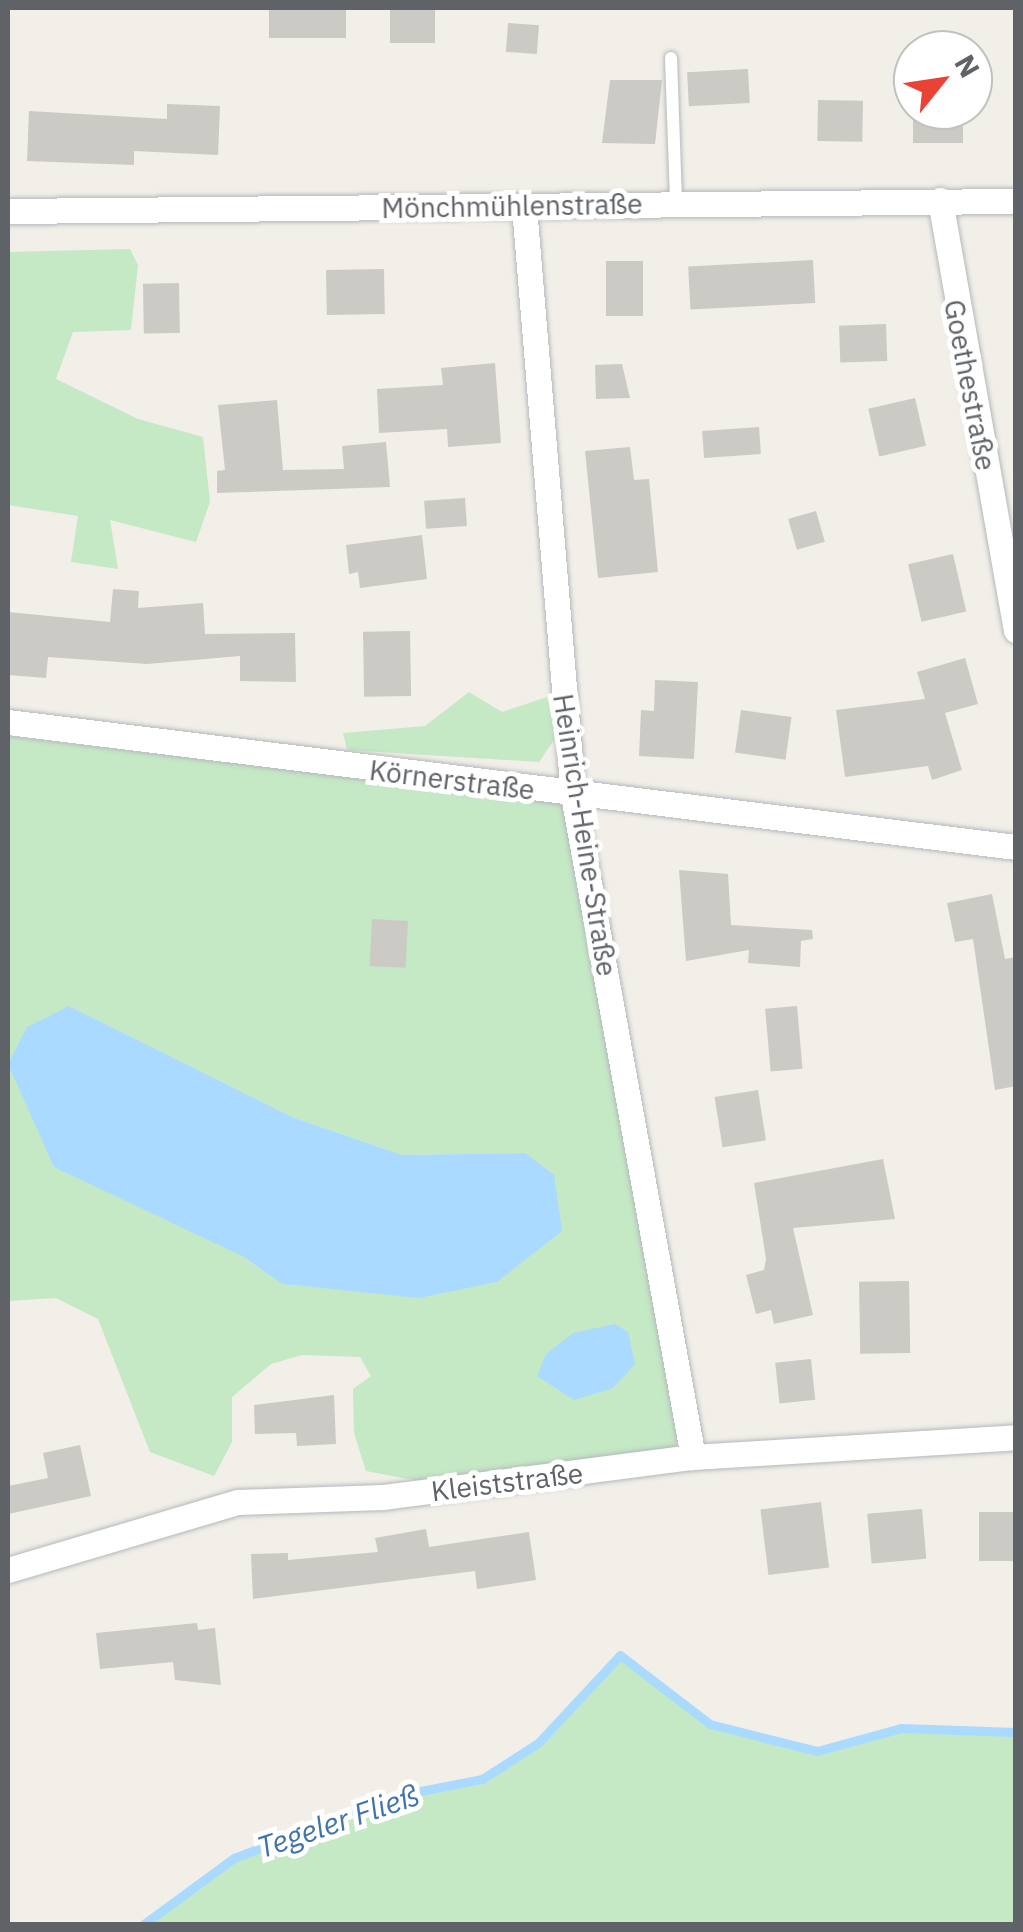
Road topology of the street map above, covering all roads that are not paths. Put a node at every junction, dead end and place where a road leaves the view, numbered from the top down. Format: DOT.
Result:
graph roads {
  1 [pos="671,58"];
  2 [pos="940,200"];
  3 [pos="1016,200"];
  4 [pos="676,202"];
  5 [pos="524,207"];
  6 [pos="8,212"];
  7 [pos="1016,630"];
  8 [pos="8,722"];
  9 [pos="573,795"];
  10 [pos="1016,847"];
  11 [pos="1016,1437"];
  12 [pos="693,1458"];
  13 [pos="8,1570"];
  1 -- 4 [label="lane"];
  2 -- 3 [label="street, Mönchmühlenstraße"];
  2 -- 4 [label="street, Mönchmühlenstraße"];
  2 -- 7 [label="street, Goethestraße"];
  4 -- 5 [label="street, Mönchmühlenstraße"];
  5 -- 6 [label="street, Mönchmühlenstraße"];
  5 -- 9 [label="street, Heinrich-Heine-Straße"];
  8 -- 9 [label="street, Körnerstraße"];
  9 -- 10 [label="street, Körnerstraße"];
  9 -- 12 [label="street, Heinrich-Heine-Straße"];
  11 -- 12 [label="street, Kleiststraße"];
  12 -- 13 [label="street, Kleiststraße"];
}
